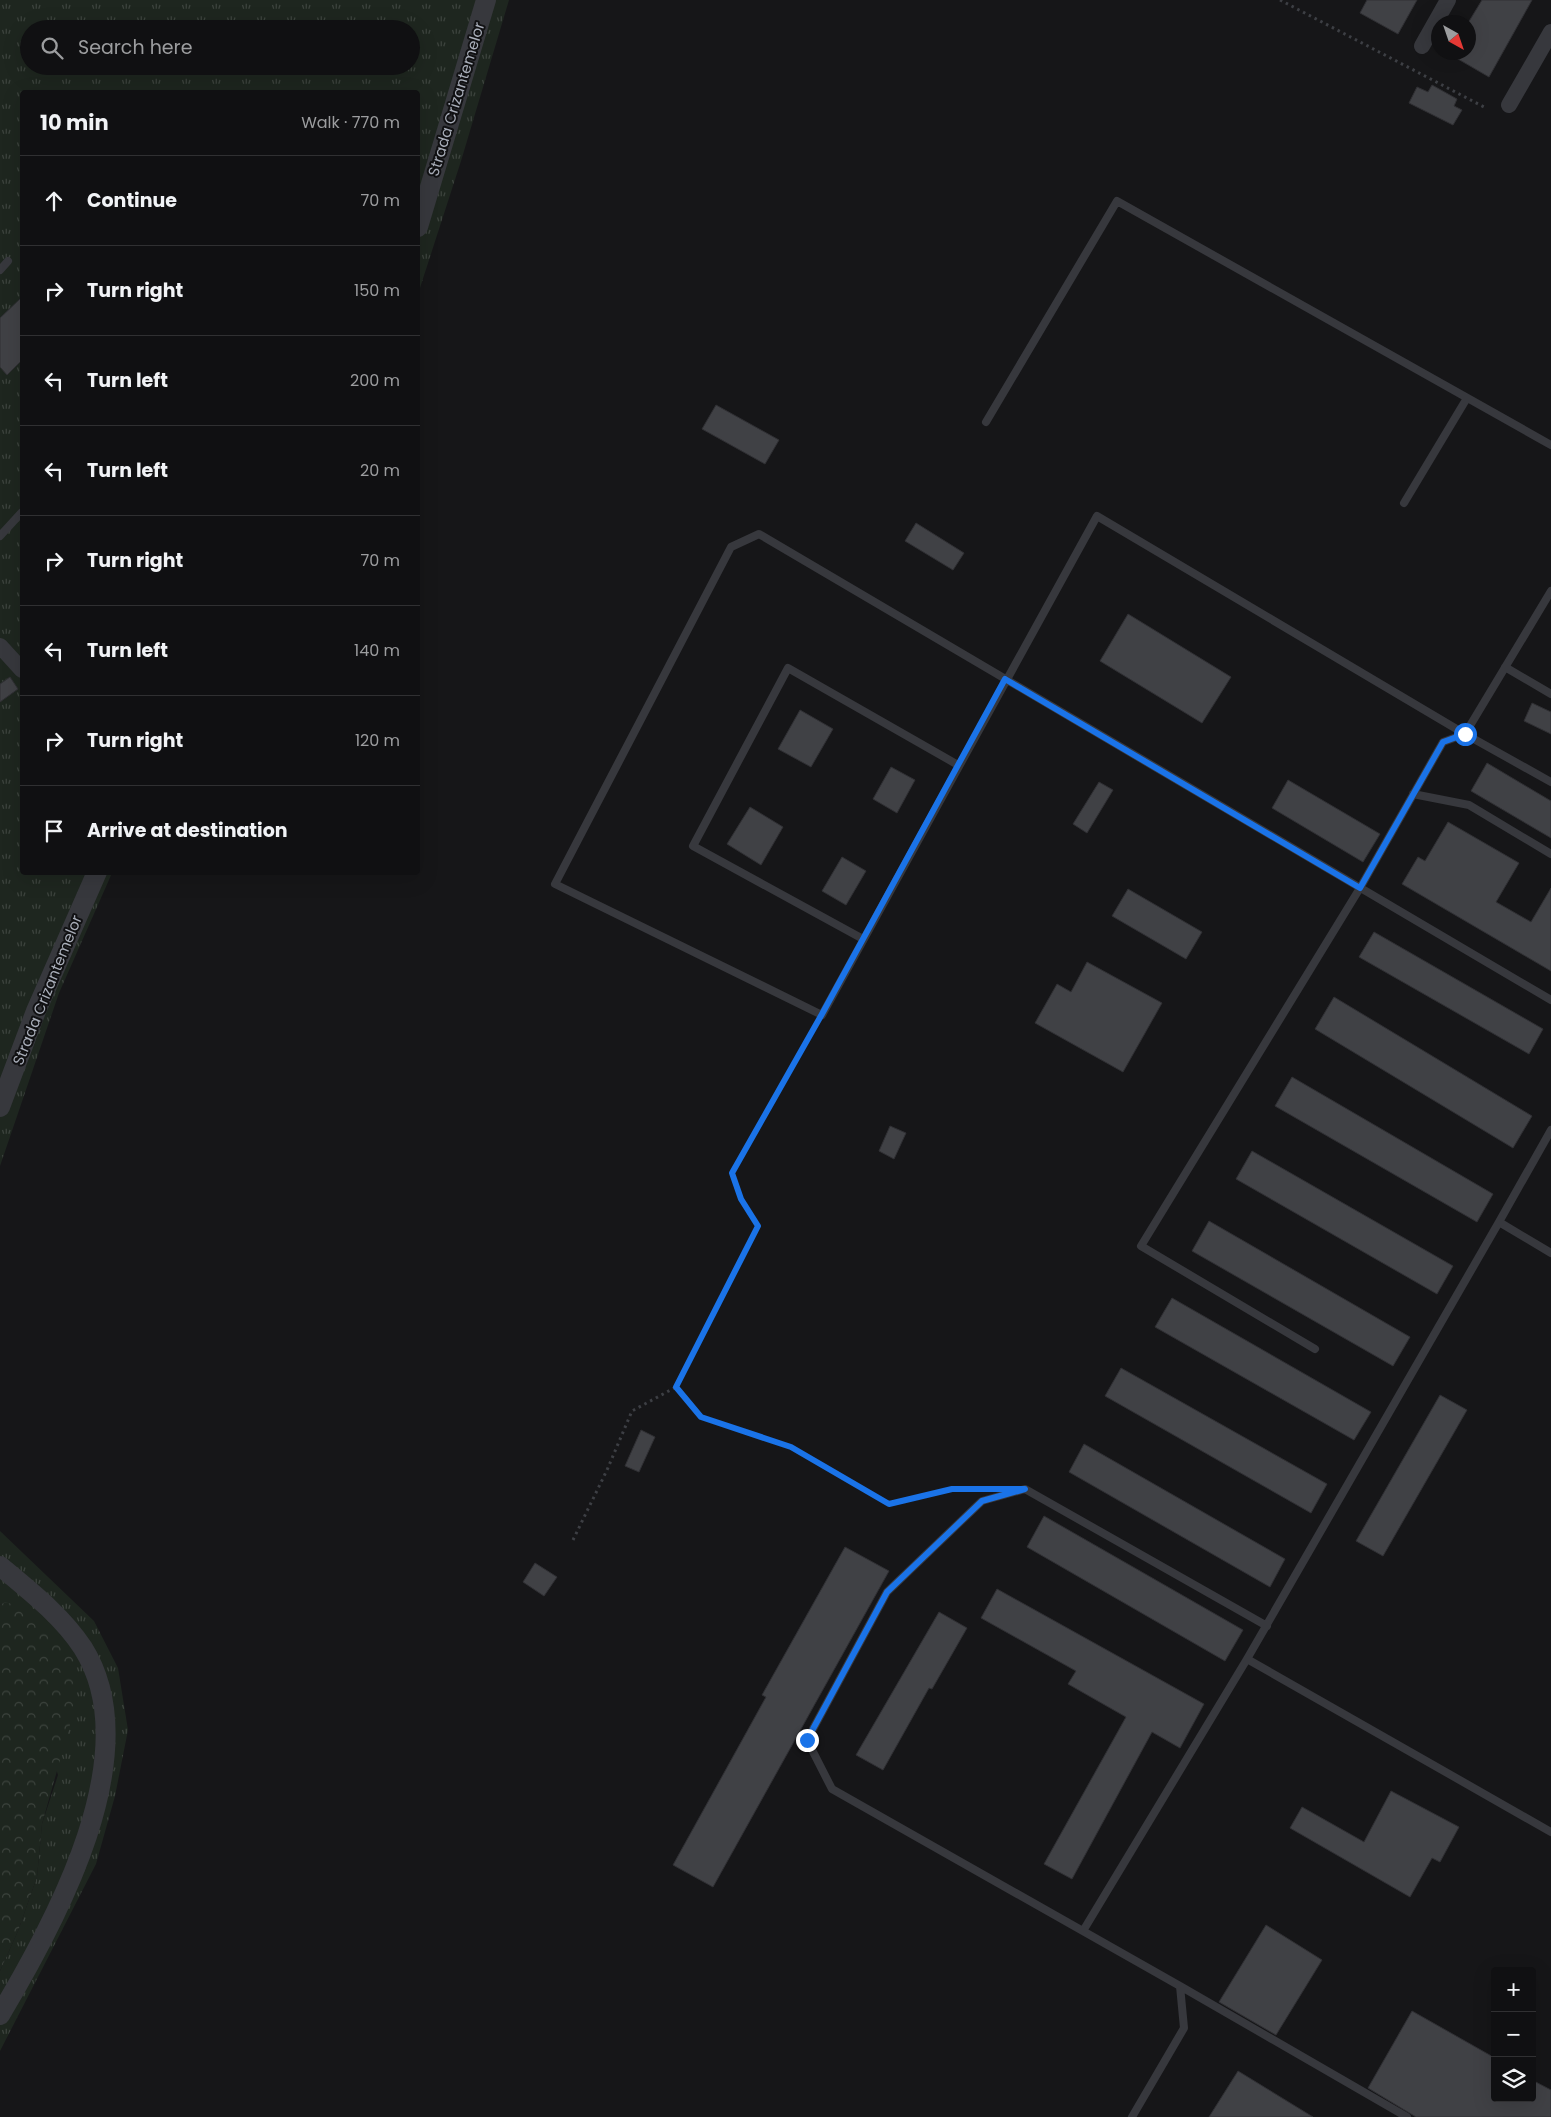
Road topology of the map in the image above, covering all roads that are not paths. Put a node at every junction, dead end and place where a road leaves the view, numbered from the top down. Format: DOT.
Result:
graph roads {
  1 [pos="486,0"];
  2 [pos="1448,0"];
  3 [pos="1551,32"];
  4 [pos="1422,46"];
  5 [pos="1509,105"];
  6 [pos="420,220"];
  7 [pos="8,261"];
  8 [pos="0,270"];
  9 [pos="1467,398"];
  10 [pos="986,422"];
  11 [pos="1551,445"];
  12 [pos="1404,503"];
  13 [pos="20,514"];
  14 [pos="0,536"];
  15 [pos="1551,591"];
  16 [pos="0,646"];
  17 [pos="1505,667"];
  18 [pos="20,668"];
  19 [pos="1005,679"];
  20 [pos="1551,694"];
  21 [pos="1465,734"];
  22 [pos="958,764"];
  23 [pos="1551,782"];
  24 [pos="1414,794"];
  25 [pos="1551,854"];
  26 [pos="96,875"];
  27 [pos="1360,888"];
  28 [pos="863,939"];
  29 [pos="1551,1000"];
  30 [pos="0,1107"];
  31 [pos="1551,1130"];
  32 [pos="1499,1222"];
  33 [pos="1551,1253"];
  34 [pos="1315,1349"];
  35 [pos="0,1566"];
  36 [pos="1267,1626"];
  37 [pos="1247,1659"];
  38 [pos="1551,1832"];
  39 [pos="1082,1931"];
  40 [pos="1180,1986"];
  41 [pos="0,2015"];
  42 [pos="1132,2117"];
  43 [pos="1407,2117"];
  1 -- 6 [label="street, Strada Crizantemelor"];
  2 -- 4 [label="street"];
  3 -- 5 [label="street"];
  7 -- 8 [label="lane"];
  9 -- 10 [label="lane"];
  9 -- 11 [label="lane"];
  9 -- 12 [label="lane"];
  13 -- 14 [label="lane"];
  15 -- 17 [label="lane"];
  16 -- 18 [label="street"];
  17 -- 20 [label="lane"];
  17 -- 21 [label="lane"];
  19 -- 21 [label="lane"];
  19 -- 22 [label="lane"];
  19 -- 27 [label="lane"];
  19 -- 28 [label="lane"];
  21 -- 23 [label="lane"];
  21 -- 24 [label="lane"];
  22 -- 28 [label="lane"];
  22 -- 28 [label="lane"];
  24 -- 25 [label="lane"];
  24 -- 27 [label="lane"];
  26 -- 30 [label="street, Strada Crizantemelor"];
  27 -- 29 [label="lane"];
  27 -- 34 [label="lane"];
  31 -- 32 [label="lane"];
  32 -- 33 [label="lane"];
  32 -- 36 [label="lane"];
  35 -- 41 [label="street"];
  36 -- 37 [label="lane"];
  36 -- 39 [label="lane"];
  37 -- 38 [label="lane"];
  37 -- 39 [label="lane"];
  39 -- 40 [label="lane"];
  40 -- 42 [label="lane"];
  40 -- 43 [label="lane"];
}
